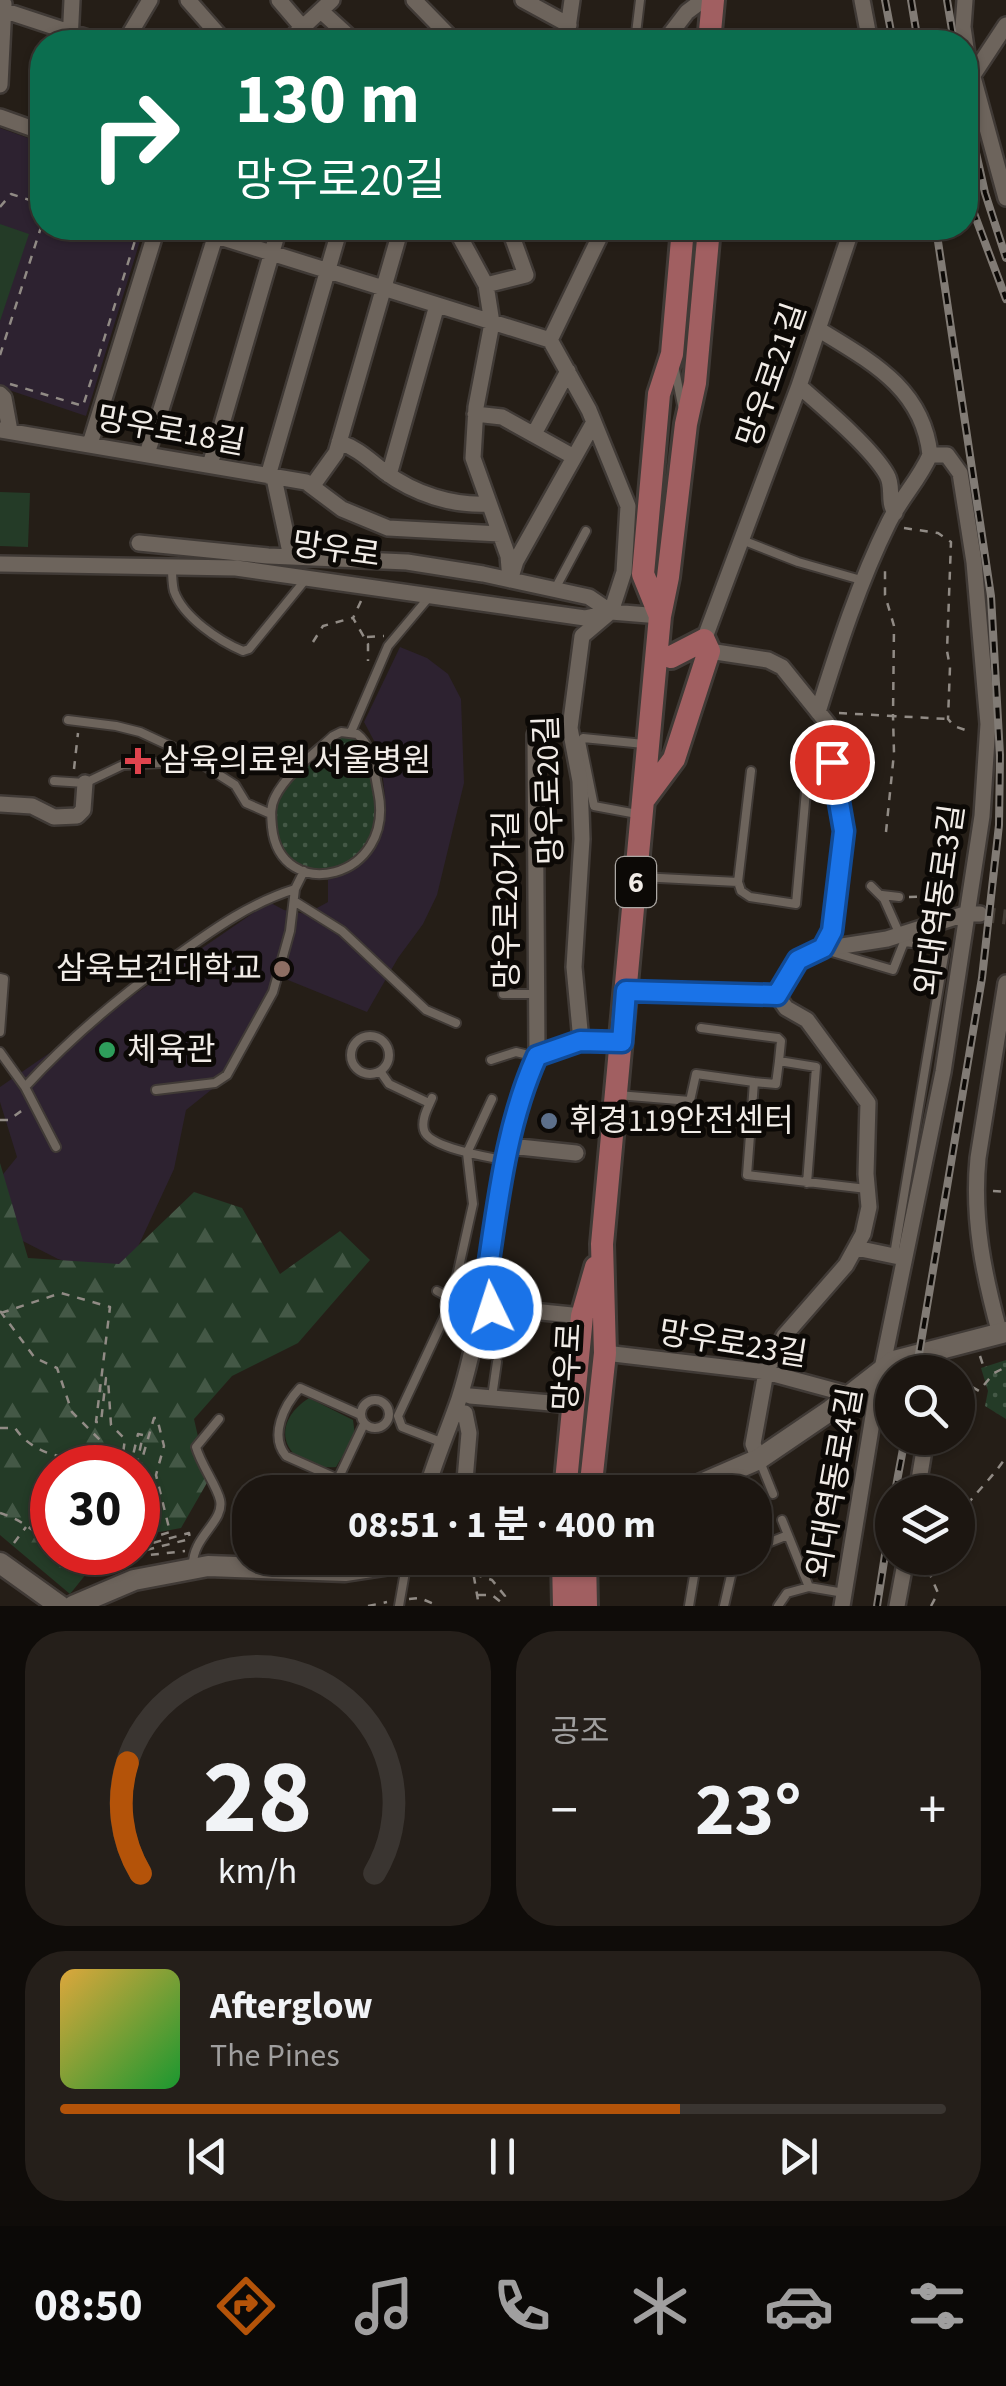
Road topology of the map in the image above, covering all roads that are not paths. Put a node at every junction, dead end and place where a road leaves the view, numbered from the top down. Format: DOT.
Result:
graph roads {
  1 [pos="72,0"];
  2 [pos="150,0"];
  3 [pos="188,0"];
  4 [pos="279,0"];
  5 [pos="414,0"];
  6 [pos="523,0"];
  7 [pos="572,0"];
  8 [pos="640,0"];
  9 [pos="703,0"];
  10 [pos="713,0"];
  11 [pos="862,0"];
  12 [pos="966,0"];
  13 [pos="327,5"];
  14 [pos="2,6"];
  15 [pos="569,25"];
  16 [pos="1006,26"];
  17 [pos="303,28"];
  18 [pos="55,30"];
  19 [pos="70,30"];
  20 [pos="132,30"];
  21 [pos="212,30"];
  22 [pos="301,30"];
  23 [pos="346,30"];
  24 [pos="433,30"];
  25 [pos="568,30"];
  26 [pos="637,30"];
  27 [pos="673,30"];
  28 [pos="710,30"];
  29 [pos="868,30"];
  30 [pos="964,30"];
  31 [pos="978,68"];
  32 [pos="0,86"];
  33 [pos="978,94"];
  34 [pos="0,116"];
  35 [pos="30,127"];
  36 [pos="1006,198"];
  37 [pos="153,240"];
  38 [pos="214,240"];
  39 [pos="240,240"];
  40 [pos="275,240"];
  41 [pos="337,240"];
  42 [pos="397,240"];
  43 [pos="462,240"];
  44 [pos="513,240"];
  45 [pos="598,240"];
  46 [pos="682,240"];
  47 [pos="707,240"];
  48 [pos="848,240"];
  49 [pos="271,252"];
  50 [pos="328,270"];
  51 [pos="486,285"];
  52 [pos="383,288"];
  53 [pos="438,306"];
  54 [pos="492,323"];
  55 [pos="818,329"];
  56 [pos="550,340"];
  57 [pos="672,354"];
  58 [pos="568,371"];
  59 [pos="799,386"];
  60 [pos="0,394"];
  61 [pos="475,414"];
  62 [pos="594,422"];
  63 [pos="686,424"];
  64 [pos="5,431"];
  65 [pos="534,434"];
  66 [pos="339,442"];
  67 [pos="90,444"];
  68 [pos="147,454"];
  69 [pos="930,455"];
  70 [pos="574,457"];
  71 [pos="210,465"];
  72 [pos="388,475"];
  73 [pos="271,477"];
  74 [pos="314,485"];
  75 [pos="489,504"];
  76 [pos="895,512"];
  77 [pos="586,531"];
  78 [pos="500,534"];
  79 [pos="742,540"];
  80 [pos="139,543"];
  81 [pos="291,556"];
  82 [pos="0,564"];
  83 [pos="172,566"];
  84 [pos="306,578"];
  85 [pos="510,580"];
  86 [pos="866,581"];
  87 [pos="555,590"];
  88 [pos="430,596"];
  89 [pos="611,612"];
  90 [pos="660,616"];
  91 [pos="706,645"];
  92 [pos="664,656"];
  93 [pos="695,689"];
  94 [pos="818,712"];
  95 [pos="68,720"];
  96 [pos="570,728"];
  97 [pos="351,732"];
  98 [pos="648,745"];
  99 [pos="197,761"];
  100 [pos="808,768"];
  101 [pos="751,771"];
  102 [pos="54,781"];
  103 [pos="85,783"];
  104 [pos="0,804"];
  105 [pos="643,808"];
  106 [pos="271,814"];
  107 [pos="304,871"];
  108 [pos="636,877"];
  109 [pos="738,882"];
  110 [pos="872,886"];
  111 [pos="295,889"];
  112 [pos="882,896"];
  113 [pos="899,897"];
  114 [pos="294,901"];
  115 [pos="974,914"];
  116 [pos="900,935"];
  117 [pos="823,948"];
  118 [pos="0,978"];
  119 [pos="1006,984"];
  120 [pos="626,991"];
  121 [pos="502,994"];
  122 [pos="535,994"];
  123 [pos="777,995"];
  124 [pos="456,1023"];
  125 [pos="1002,1025"];
  126 [pos="701,1028"];
  127 [pos="0,1032"];
  128 [pos="580,1041"];
  129 [pos="622,1042"];
  130 [pos="0,1052"];
  131 [pos="537,1056"];
  132 [pos="491,1060"];
  133 [pos="779,1061"];
  134 [pos="380,1071"];
  135 [pos="754,1082"];
  136 [pos="25,1087"];
  137 [pos="156,1090"];
  138 [pos="618,1095"];
  139 [pos="492,1099"];
  140 [pos="56,1147"];
  141 [pos="467,1153"];
  142 [pos="509,1153"];
  143 [pos="576,1153"];
  144 [pos="807,1183"];
  145 [pos="867,1189"];
  146 [pos="602,1244"];
  147 [pos="856,1248"];
  148 [pos="899,1256"];
  149 [pos="436,1292"];
  150 [pos="452,1299"];
  151 [pos="482,1306"];
  152 [pos="582,1316"];
  153 [pos="1003,1333"];
  154 [pos="941,1350"];
  155 [pos="605,1353"];
  156 [pos="884,1355"];
  157 [pos="914,1355"];
  158 [pos="940,1355"];
  159 [pos="497,1362"];
  160 [pos="766,1372"];
  161 [pos="875,1376"];
  162 [pos="851,1395"];
  163 [pos="470,1396"];
  164 [pos="492,1397"];
  165 [pos="573,1406"];
  166 [pos="875,1411"];
  167 [pos="464,1413"];
  168 [pos="394,1415"];
  169 [pos="219,1420"];
  170 [pos="363,1420"];
  171 [pos="441,1442"];
  172 [pos="759,1459"];
  173 [pos="431,1475"];
  174 [pos="466,1475"];
  175 [pos="567,1475"];
  176 [pos="592,1475"];
  177 [pos="722,1475"];
  178 [pos="773,1494"];
  179 [pos="782,1520"];
  180 [pos="788,1535"];
  181 [pos="772,1541"];
  182 [pos="193,1560"];
  183 [pos="0,1563"];
  184 [pos="232,1564"];
  185 [pos="404,1575"];
  186 [pos="563,1575"];
  187 [pos="585,1575"];
  188 [pos="694,1575"];
  189 [pos="730,1575"];
  190 [pos="903,1575"];
  191 [pos="809,1588"];
  192 [pos="843,1599"];
  193 [pos="400,1602"];
  194 [pos="60,1606"];
  195 [pos="73,1606"];
  196 [pos="564,1606"];
  197 [pos="586,1606"];
  198 [pos="689,1606"];
  199 [pos="724,1606"];
  200 [pos="778,1606"];
  201 [pos="897,1606"];
  1 -- 19 [label="street"];
  2 -- 20 [label="street"];
  3 -- 21 [label="street"];
  4 -- 17 [label="street"];
  5 -- 24 [label="street"];
  6 -- 15 [label="street"];
  7 -- 15 [label="street"];
  8 -- 26 [label="lane"];
  9 -- 27 [label="street"];
  10 -- 28 [label="main road"];
  11 -- 29 [label="street"];
  12 -- 30 [label="street"];
  13 -- 17 [label="street"];
  13 -- 23 [label="street"];
  14 -- 18 [label="street"];
  14 -- 32 [label="street"];
  15 -- 25 [label="street"];
  16 -- 31 [label="street"];
  17 -- 22 [label="street"];
  33 -- 36 [label="street"];
  34 -- 35 [label="street"];
  37 -- 67 [label="street"];
  38 -- 68 [label="street"];
  39 -- 49 [label="street"];
  40 -- 49 [label="street"];
  41 -- 50 [label="street"];
  42 -- 52 [label="street"];
  43 -- 51 [label="street"];
  44 -- 51 [label="street"];
  45 -- 56 [label="street"];
  46 -- 57 [label="main road, 망우로 / 6"];
  47 -- 63 [label="main road, 망우로 / 6"];
  48 -- 55 [label="street, 망우로21길"];
  49 -- 50 [label="street"];
  49 -- 71 [label="street"];
  50 -- 52 [label="street"];
  50 -- 73 [label="street"];
  51 -- 54 [label="street"];
  52 -- 53 [label="street"];
  52 -- 66 [label="street"];
  53 -- 54 [label="street"];
  53 -- 72 [label="street"];
  54 -- 56 [label="street"];
  54 -- 61 [label="street"];
  55 -- 59 [label="street, 망우로21길"];
  55 -- 69 [label="street"];
  56 -- 58 [label="street"];
  57 -- 63 [label="lane"];
  57 -- 90 [label="main road, 망우로 / 6"];
  58 -- 62 [label="street"];
  58 -- 65 [label="street"];
  59 -- 76 [label="street"];
  59 -- 79 [label="street, 망우로21길"];
  60 -- 64 [label="street, 망우로18길"];
  61 -- 65 [label="street"];
  61 -- 75 [label="street"];
  62 -- 70 [label="street"];
  62 -- 89 [label="street"];
  63 -- 90 [label="main road, 망우로 / 6"];
  64 -- 67 [label="street, 망우로18길"];
  65 -- 70 [label="street"];
  66 -- 72 [label="street"];
  66 -- 74 [label="street"];
  67 -- 68 [label="street, 망우로18길"];
  68 -- 71 [label="street, 망우로18길"];
  69 -- 76 [label="street"];
  69 -- 115 [label="street, 외대역동로3길"];
  70 -- 85 [label="street"];
  71 -- 73 [label="street, 망우로18길"];
  72 -- 75 [label="street"];
  73 -- 74 [label="street"];
  73 -- 81 [label="street, 망우로18길"];
  74 -- 78 [label="street"];
  75 -- 78 [label="street"];
  76 -- 86 [label="street"];
  77 -- 87 [label="lane"];
  78 -- 85 [label="street"];
  79 -- 86 [label="lane"];
  79 -- 91 [label="street, 망우로21길"];
  80 -- 81 [label="street"];
  81 -- 85 [label="street"];
  82 -- 83 [label="street, 망우로"];
  83 -- 84 [label="street, 망우로"];
  83 -- 84 [label="lane"];
  84 -- 88 [label="street, 망우로"];
  85 -- 87 [label="street"];
  86 -- 94 [label="street"];
  87 -- 89 [label="street"];
  88 -- 89 [label="street, 망우로"];
  88 -- 97 [label="lane"];
  89 -- 90 [label="street, 망우로"];
  89 -- 96 [label="street, 망우로20길"];
  90 -- 92 [label="main road, 망우로 / 6"];
  91 -- 92 [label="main road"];
  91 -- 93 [label="main road"];
  91 -- 94 [label="street"];
  92 -- 93 [label="main road"];
  92 -- 98 [label="main road, 망우로 / 6"];
  93 -- 105 [label="main road"];
  94 -- 117 [label="street"];
  95 -- 99 [label="lane"];
  96 -- 122 [label="street, 망우로20가길"];
  96 -- 128 [label="street, 망우로20길"];
  97 -- 106 [label="lane"];
  97 -- 107 [label="lane"];
  98 -- 105 [label="main road, 망우로 / 6"];
  98 -- 105 [label="lane"];
  99 -- 103 [label="lane"];
  99 -- 106 [label="lane"];
  100 -- 109 [label="lane"];
  101 -- 109 [label="lane"];
  102 -- 103 [label="lane"];
  103 -- 104 [label="street"];
  105 -- 108 [label="main road, 망우로 / 6"];
  106 -- 107 [label="lane"];
  107 -- 111 [label="lane"];
  108 -- 109 [label="lane"];
  108 -- 120 [label="main road, 망우로 / 6"];
  110 -- 112 [label="lane"];
  111 -- 114 [label="lane"];
  111 -- 136 [label="lane"];
  112 -- 113 [label="lane"];
  112 -- 116 [label="lane"];
  114 -- 124 [label="lane"];
  114 -- 137 [label="lane"];
  115 -- 116 [label="street"];
  115 -- 148 [label="street, 외대역동로3길"];
  116 -- 117 [label="street"];
  117 -- 123 [label="street"];
  117 -- 148 [label="lane"];
  118 -- 127 [label="lane"];
  119 -- 125 [label="street"];
  120 -- 123 [label="street"];
  120 -- 129 [label="main road, 망우로 / 6"];
  121 -- 122 [label="lane"];
  122 -- 131 [label="street, 망우로20가길"];
  123 -- 145 [label="street"];
  125 -- 153 [label="street"];
  126 -- 133 [label="lane"];
  128 -- 129 [label="street"];
  128 -- 131 [label="street"];
  129 -- 138 [label="main road, 망우로 / 6"];
  130 -- 136 [label="lane"];
  131 -- 132 [label="lane"];
  131 -- 142 [label="street"];
  133 -- 135 [label="lane"];
  133 -- 144 [label="lane"];
  134 -- 134 [label="lane"];
  134 -- 141 [label="lane"];
  135 -- 138 [label="lane"];
  135 -- 144 [label="lane"];
  136 -- 140 [label="lane"];
  138 -- 146 [label="main road, 망우로 / 6"];
  139 -- 141 [label="lane"];
  141 -- 142 [label="lane"];
  141 -- 150 [label="lane"];
  142 -- 143 [label="street"];
  142 -- 151 [label="street"];
  144 -- 145 [label="lane"];
  145 -- 147 [label="street"];
  146 -- 152 [label="main road, 망우로 / 6"];
  146 -- 155 [label="main road, 망우로 / 6"];
  147 -- 148 [label="street"];
  147 -- 160 [label="street"];
  148 -- 156 [label="street, 외대역동로3길"];
  149 -- 150 [label="lane"];
  150 -- 168 [label="lane"];
  151 -- 152 [label="street, 망우로"];
  151 -- 171 [label="street"];
  152 -- 165 [label="main road, 망우로 / 6"];
  153 -- 154 [label="street"];
  154 -- 157 [label="street"];
  154 -- 158 [label="street"];
  155 -- 160 [label="street, 망우로23길"];
  155 -- 176 [label="main road, 망우로 / 6"];
  159 -- 164 [label="lane"];
  160 -- 162 [label="street, 망우로23길"];
  160 -- 172 [label="street"];
  161 -- 162 [label="street"];
  162 -- 172 [label="street"];
  163 -- 164 [label="street, 망우로"];
  164 -- 165 [label="street, 망우로"];
  165 -- 175 [label="main road, 망우로 / 6"];
  166 -- 192 [label="street, 외대역동로4길"];
  167 -- 174 [label="street"];
  168 -- 170 [label="lane"];
  168 -- 170 [label="lane"];
  168 -- 171 [label="lane"];
  169 -- 182 [label="lane"];
  170 -- 170 [label="lane"];
  171 -- 173 [label="street"];
  172 -- 177 [label="street"];
  172 -- 178 [label="lane"];
  179 -- 180 [label="lane"];
  180 -- 181 [label="lane"];
  180 -- 191 [label="lane"];
  182 -- 184 [label="street"];
  182 -- 195 [label="street"];
  183 -- 194 [label="street"];
  185 -- 193 [label="lane"];
  186 -- 196 [label="main road"];
  187 -- 197 [label="main road"];
  188 -- 198 [label="lane"];
  189 -- 199 [label="lane"];
  190 -- 201 [label="street"];
  191 -- 192 [label="lane"];
  191 -- 200 [label="lane"];
}
